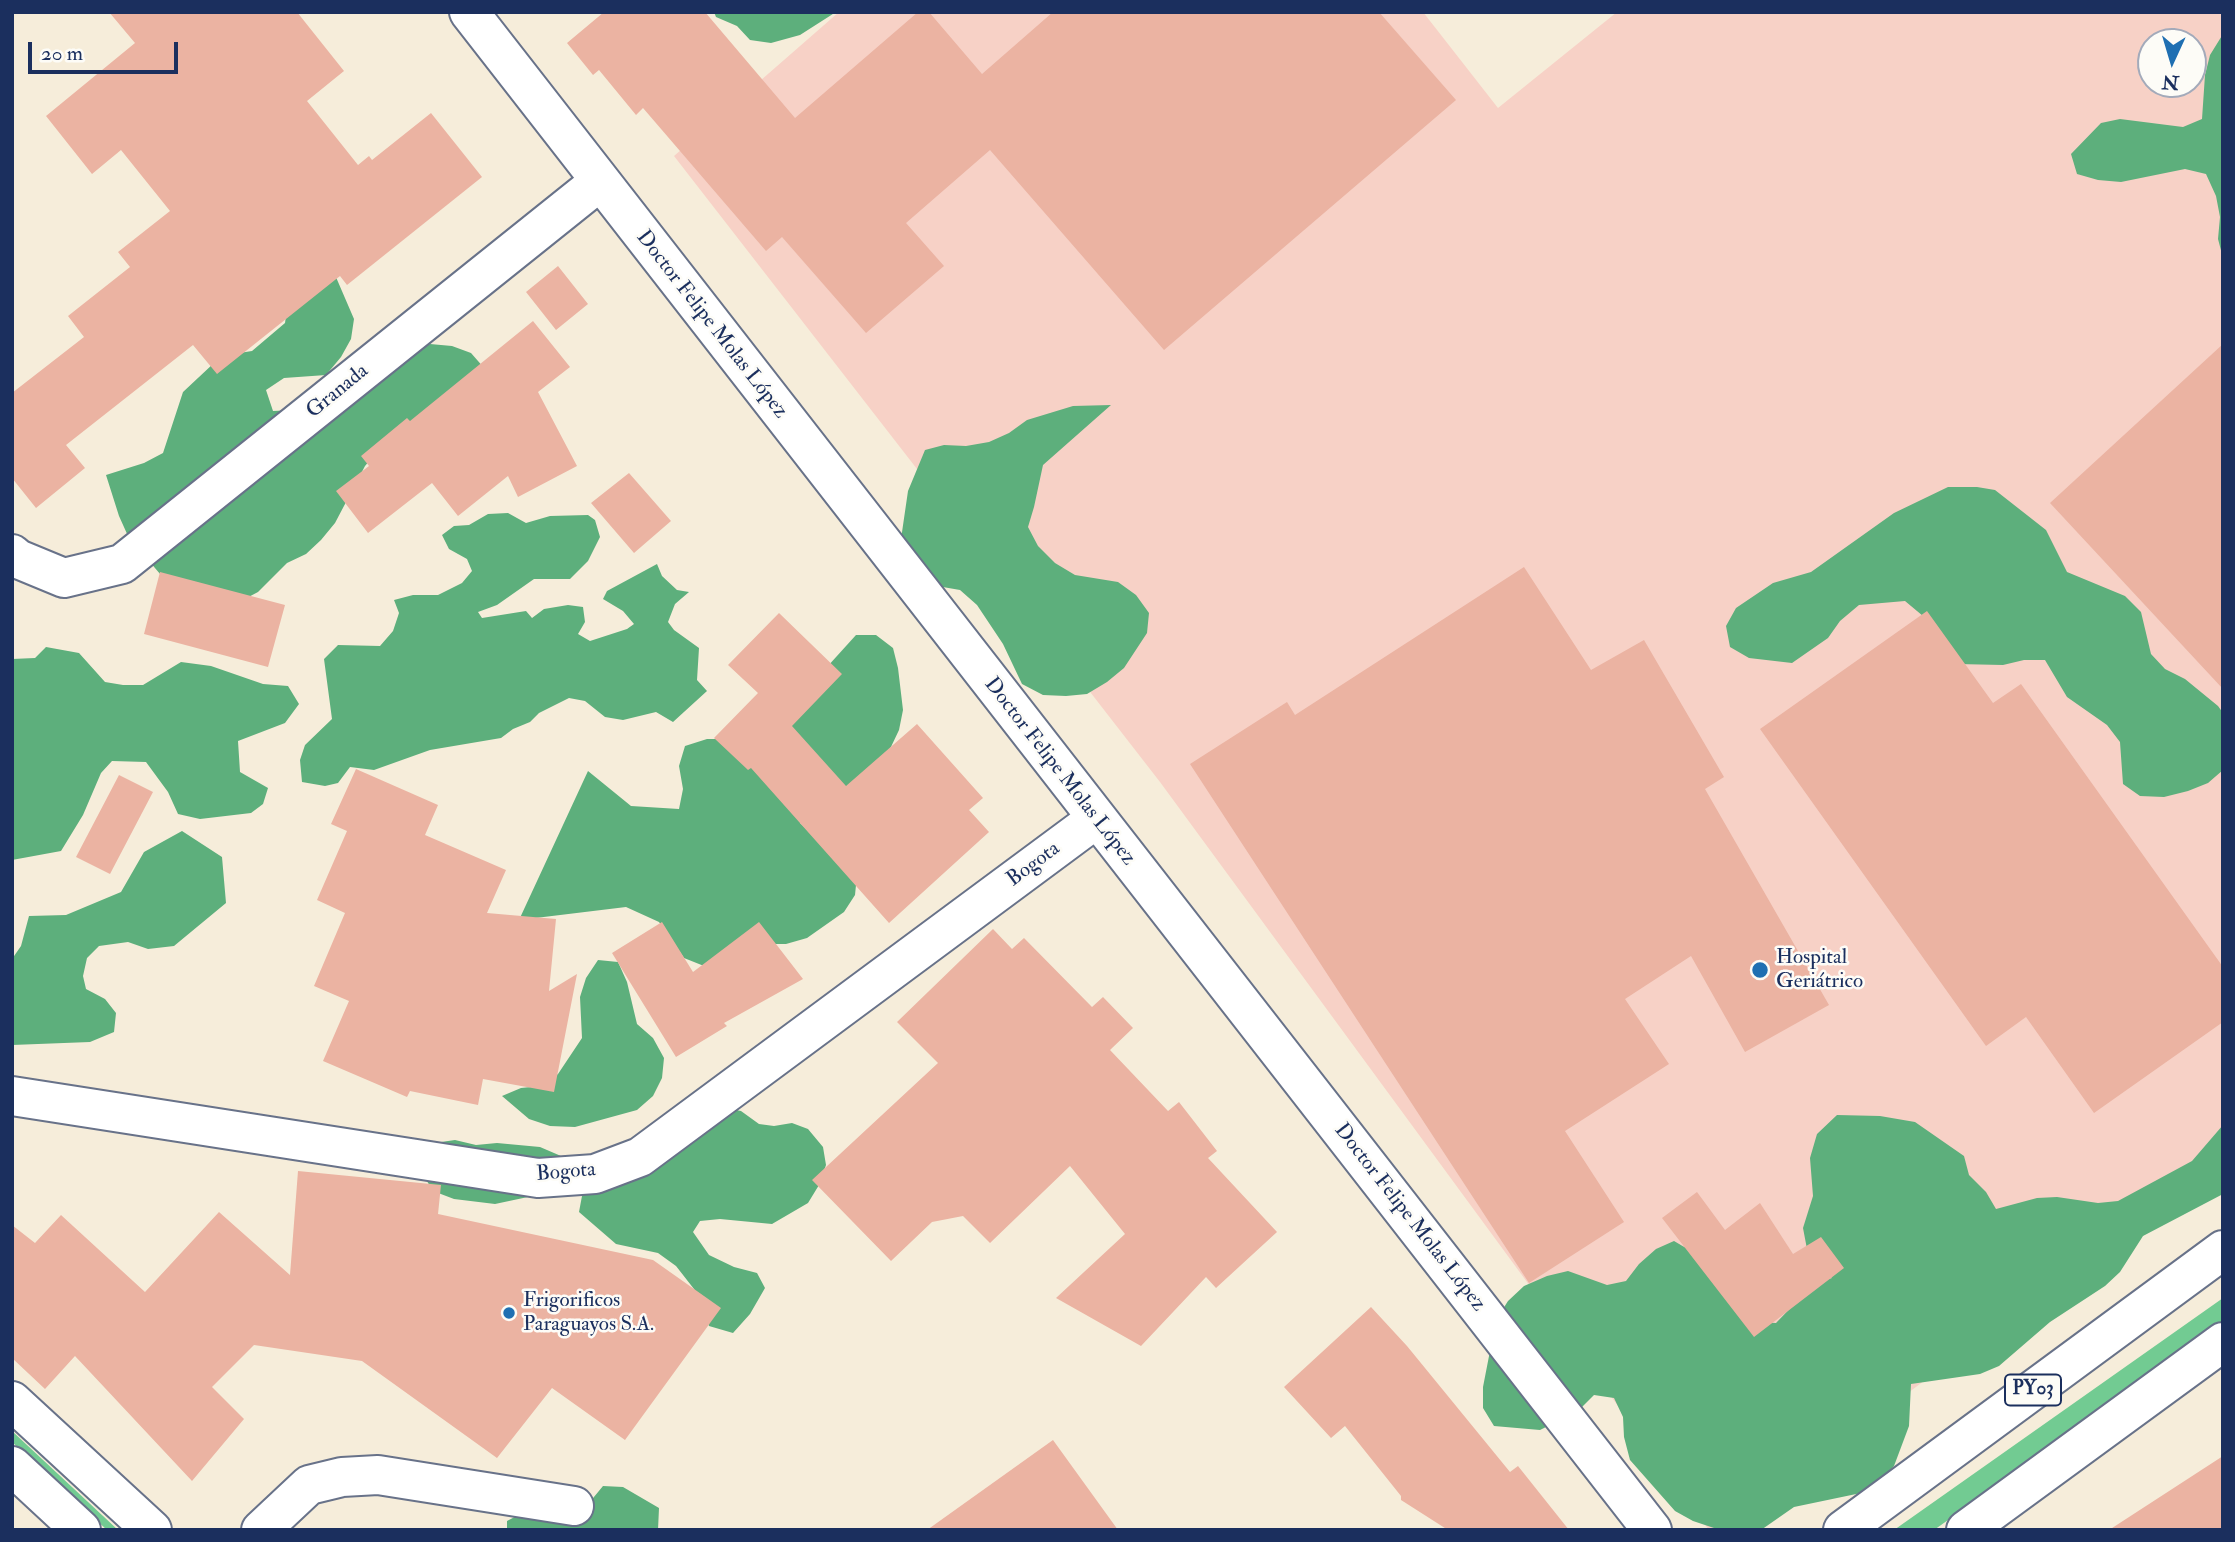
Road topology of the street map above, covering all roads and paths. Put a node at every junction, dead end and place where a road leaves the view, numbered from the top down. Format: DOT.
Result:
graph roads {
  1 [pos="469,12"];
  2 [pos="600,182"];
  3 [pos="12,554"];
  4 [pos="1096,820"];
  5 [pos="12,1096"];
  6 [pos="2223,1250"];
  7 [pos="2223,1342"];
  8 [pos="12,1401"];
  9 [pos="12,1466"];
  10 [pos="574,1506"];
  11 [pos="81,1530"];
  12 [pos="152,1530"];
  13 [pos="261,1530"];
  14 [pos="1652,1530"];
  15 [pos="1843,1530"];
  16 [pos="1966,1530"];
  1 -- 2 [label="main road, Doctor Felipe Molas López"];
  2 -- 3 [label="main road, Granada"];
  2 -- 4 [label="main road, Doctor Felipe Molas López"];
  4 -- 5 [label="main road, Bogota"];
  4 -- 14 [label="main road, Doctor Felipe Molas López"];
  6 -- 15 [label="main road, PY03"];
  7 -- 16 [label="main road"];
  8 -- 12 [label="main road"];
  9 -- 11 [label="main road"];
  10 -- 13 [label="main road"];
}
